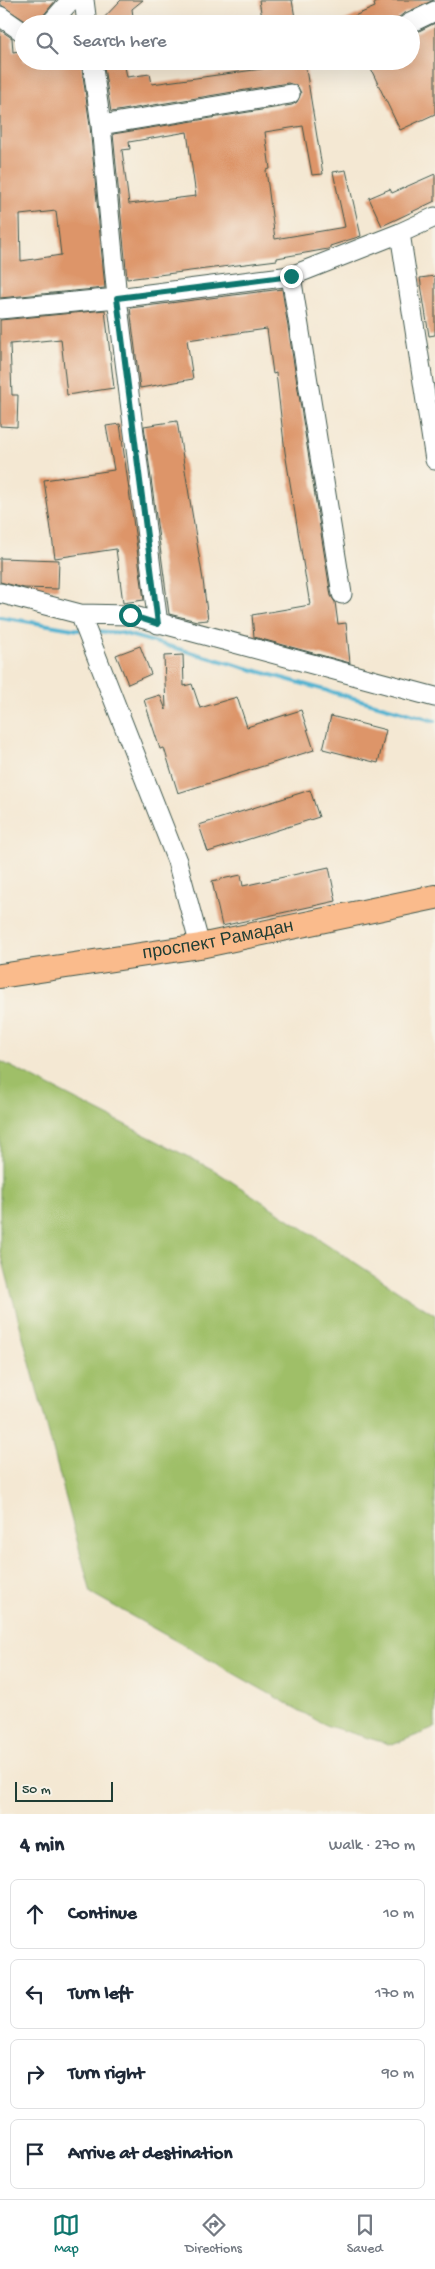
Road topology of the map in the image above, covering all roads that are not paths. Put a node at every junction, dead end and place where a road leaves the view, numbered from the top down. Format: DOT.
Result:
graph roads {
  1 [pos="71,0"];
  2 [pos="84,0"];
  3 [pos="435,11"];
  4 [pos="58,15"];
  5 [pos="86,15"];
  6 [pos="0,16"];
  7 [pos="420,18"];
  8 [pos="15,27"];
  9 [pos="93,70"];
  10 [pos="290,94"];
  11 [pos="101,125"];
  12 [pos="435,217"];
  13 [pos="400,233"];
  14 [pos="291,276"];
  15 [pos="117,298"];
  16 [pos="0,309"];
  17 [pos="435,460"];
  18 [pos="0,593"];
  19 [pos="342,594"];
  20 [pos="82,620"];
  21 [pos="158,624"];
  22 [pos="435,697"];
  23 [pos="435,897"];
  24 [pos="200,946"];
  25 [pos="0,976"];
  1 -- 4 [label="street"];
  2 -- 5 [label="street"];
  3 -- 7 [label="street"];
  6 -- 8 [label="street"];
  9 -- 11 [label="street"];
  10 -- 11 [label="street"];
  11 -- 15 [label="street"];
  12 -- 13 [label="street"];
  13 -- 14 [label="street"];
  13 -- 17 [label="street"];
  14 -- 15 [label="street"];
  14 -- 19 [label="street"];
  15 -- 16 [label="street"];
  15 -- 21 [label="street"];
  18 -- 20 [label="street"];
  20 -- 21 [label="street"];
  20 -- 24 [label="street"];
  21 -- 22 [label="street"];
  23 -- 24 [label="main road, проспект Рамадан"];
  24 -- 25 [label="main road, проспект Рамадан"];
}
